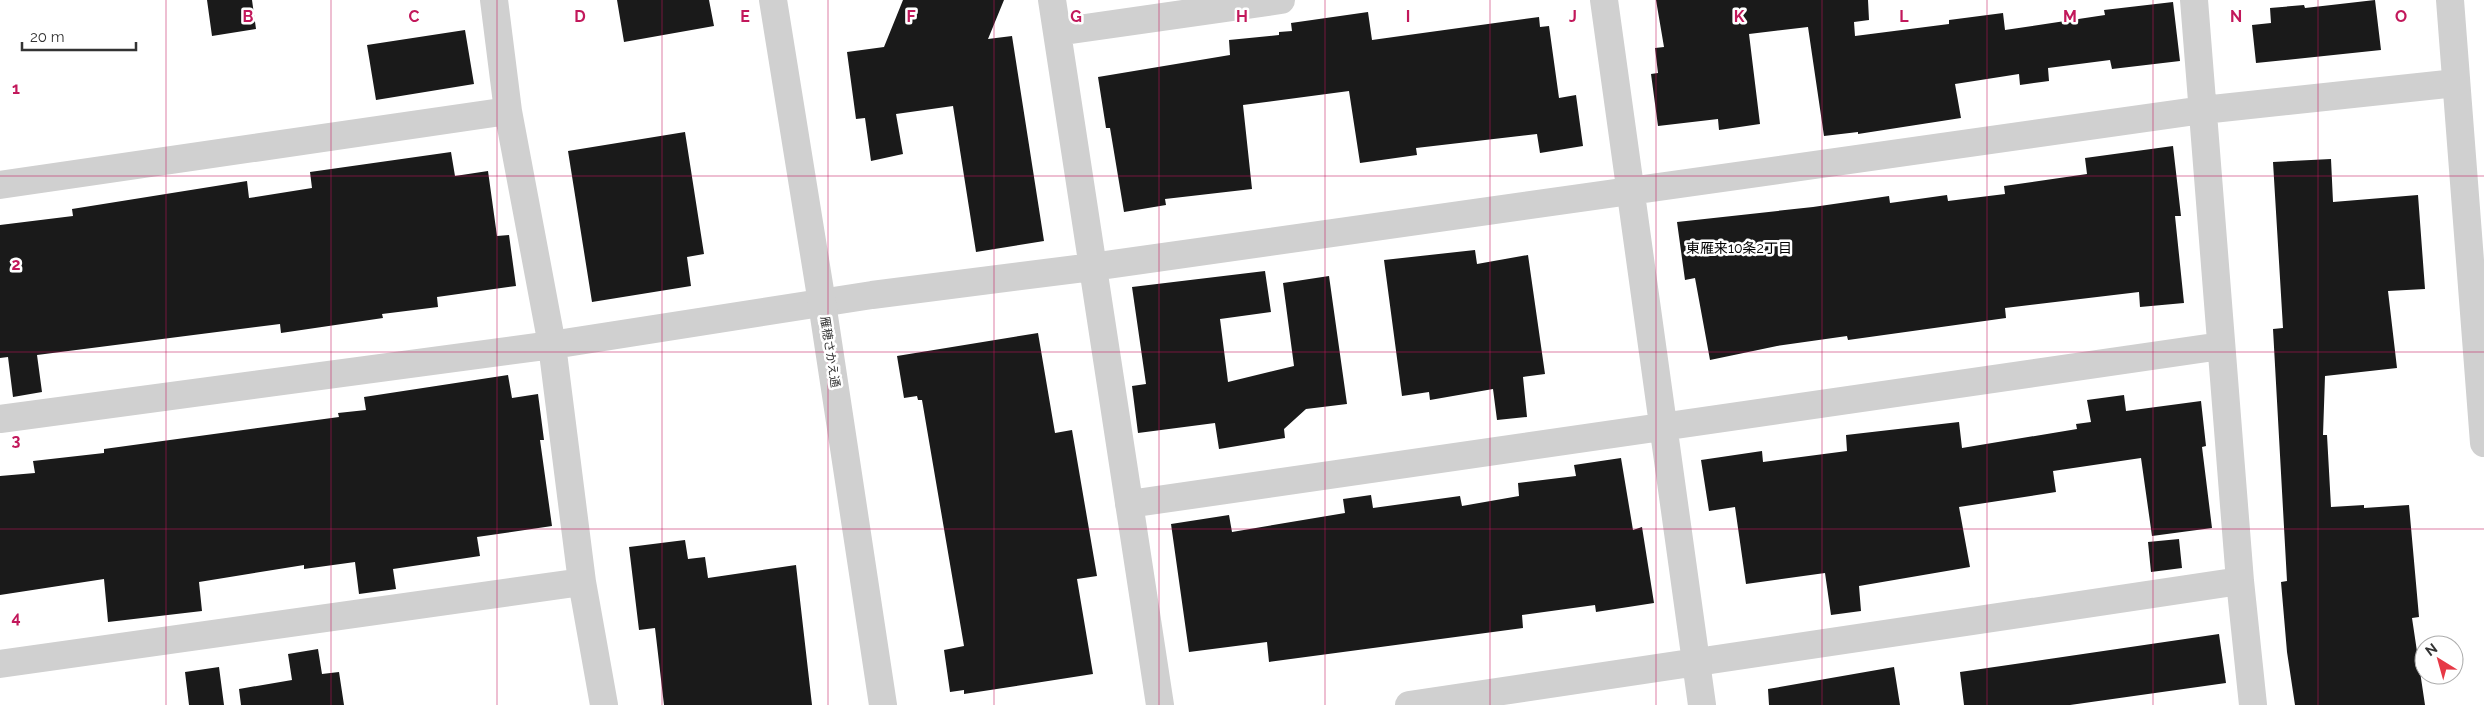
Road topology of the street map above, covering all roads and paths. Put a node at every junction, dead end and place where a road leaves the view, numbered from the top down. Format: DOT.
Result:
graph roads {
  1 [pos="494,0"];
  2 [pos="773,0"];
  3 [pos="1052,0"];
  4 [pos="1281,0"];
  5 [pos="1604,0"];
  6 [pos="2194,0"];
  7 [pos="2450,0"];
  8 [pos="1057,32"];
  9 [pos="2456,83"];
  10 [pos="2203,110"];
  11 [pos="508,111"];
  12 [pos="0,185"];
  13 [pos="1632,191"];
  14 [pos="1092,268"];
  15 [pos="822,303"];
  16 [pos="552,346"];
  17 [pos="2221,346"];
  18 [pos="0,419"];
  19 [pos="1664,428"];
  20 [pos="2484,443"];
  21 [pos="1129,504"];
  22 [pos="2240,581"];
  23 [pos="582,582"];
  24 [pos="1697,663"];
  25 [pos="0,664"];
  26 [pos="604,705"];
  27 [pos="883,705"];
  28 [pos="1160,705"];
  29 [pos="1409,705"];
  30 [pos="1702,705"];
  31 [pos="2253,705"];
  1 -- 11 [label="street"];
  2 -- 15 [label="street, 雁穂さかえ通"];
  3 -- 8 [label="street"];
  4 -- 8 [label="street"];
  5 -- 13 [label="street"];
  6 -- 10 [label="street"];
  7 -- 9 [label="street"];
  8 -- 14 [label="street"];
  9 -- 10 [label="street"];
  9 -- 20 [label="street"];
  10 -- 13 [label="street"];
  10 -- 17 [label="street"];
  11 -- 12 [label="street"];
  11 -- 16 [label="street"];
  13 -- 14 [label="street"];
  13 -- 19 [label="street"];
  14 -- 15 [label="street"];
  14 -- 21 [label="street"];
  15 -- 16 [label="street"];
  15 -- 27 [label="street, 雁穂さかえ通"];
  16 -- 18 [label="street"];
  16 -- 23 [label="street"];
  17 -- 19 [label="street"];
  17 -- 22 [label="street"];
  19 -- 21 [label="street"];
  19 -- 24 [label="street"];
  21 -- 28 [label="street"];
  22 -- 24 [label="street"];
  22 -- 31 [label="street"];
  23 -- 25 [label="street"];
  23 -- 26 [label="street"];
  24 -- 29 [label="street"];
  24 -- 30 [label="street"];
}
